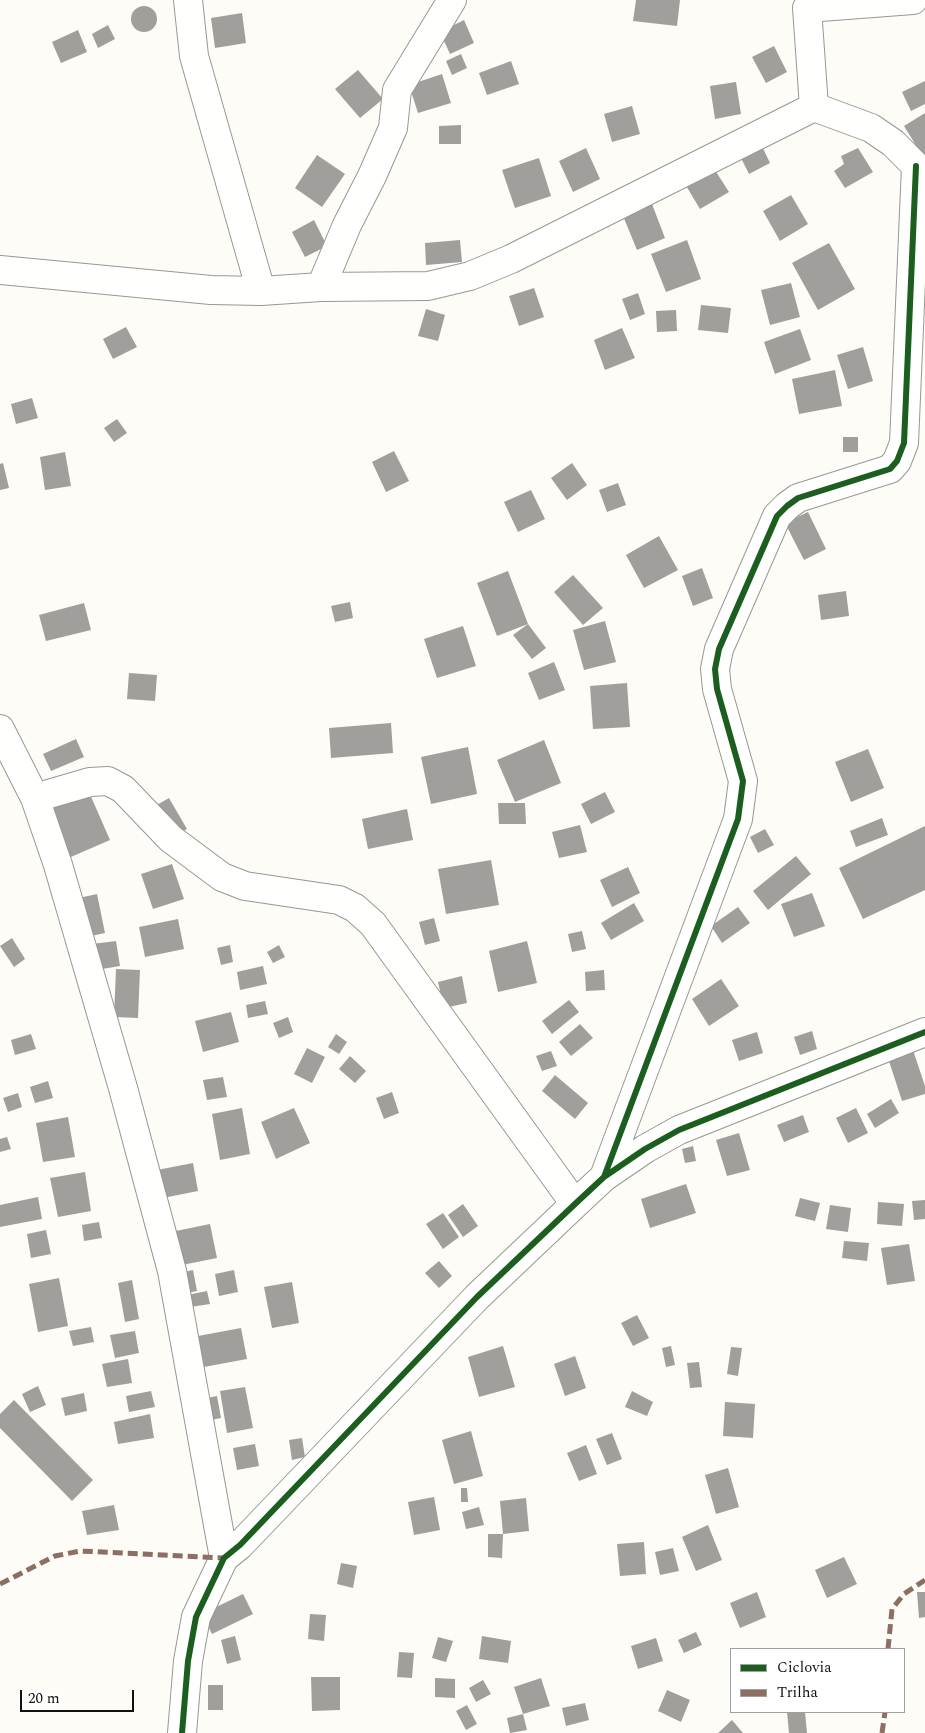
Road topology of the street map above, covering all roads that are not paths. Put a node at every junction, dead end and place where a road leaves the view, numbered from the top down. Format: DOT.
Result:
graph roads {
  1 [pos="188,0"];
  2 [pos="452,0"];
  3 [pos="913,0"];
  4 [pos="806,4"];
  5 [pos="814,107"];
  6 [pos="920,172"];
  7 [pos="0,270"];
  8 [pos="321,287"];
  9 [pos="261,291"];
  10 [pos="0,729"];
  11 [pos="35,798"];
  12 [pos="925,1032"];
  13 [pos="604,1177"];
  14 [pos="575,1204"];
  15 [pos="224,1558"];
  16 [pos="182,1733"];
  1 -- 9 [label="street"];
  2 -- 8 [label="street"];
  3 -- 4 [label="street"];
  4 -- 5 [label="street"];
  5 -- 6 [label="street"];
  5 -- 8 [label="street"];
  6 -- 13 [label="street"];
  7 -- 9 [label="street"];
  8 -- 9 [label="street"];
  10 -- 11 [label="street"];
  11 -- 14 [label="street"];
  11 -- 15 [label="street"];
  12 -- 13 [label="street"];
  13 -- 14 [label="street"];
  14 -- 15 [label="street"];
  15 -- 16 [label="street"];
}
